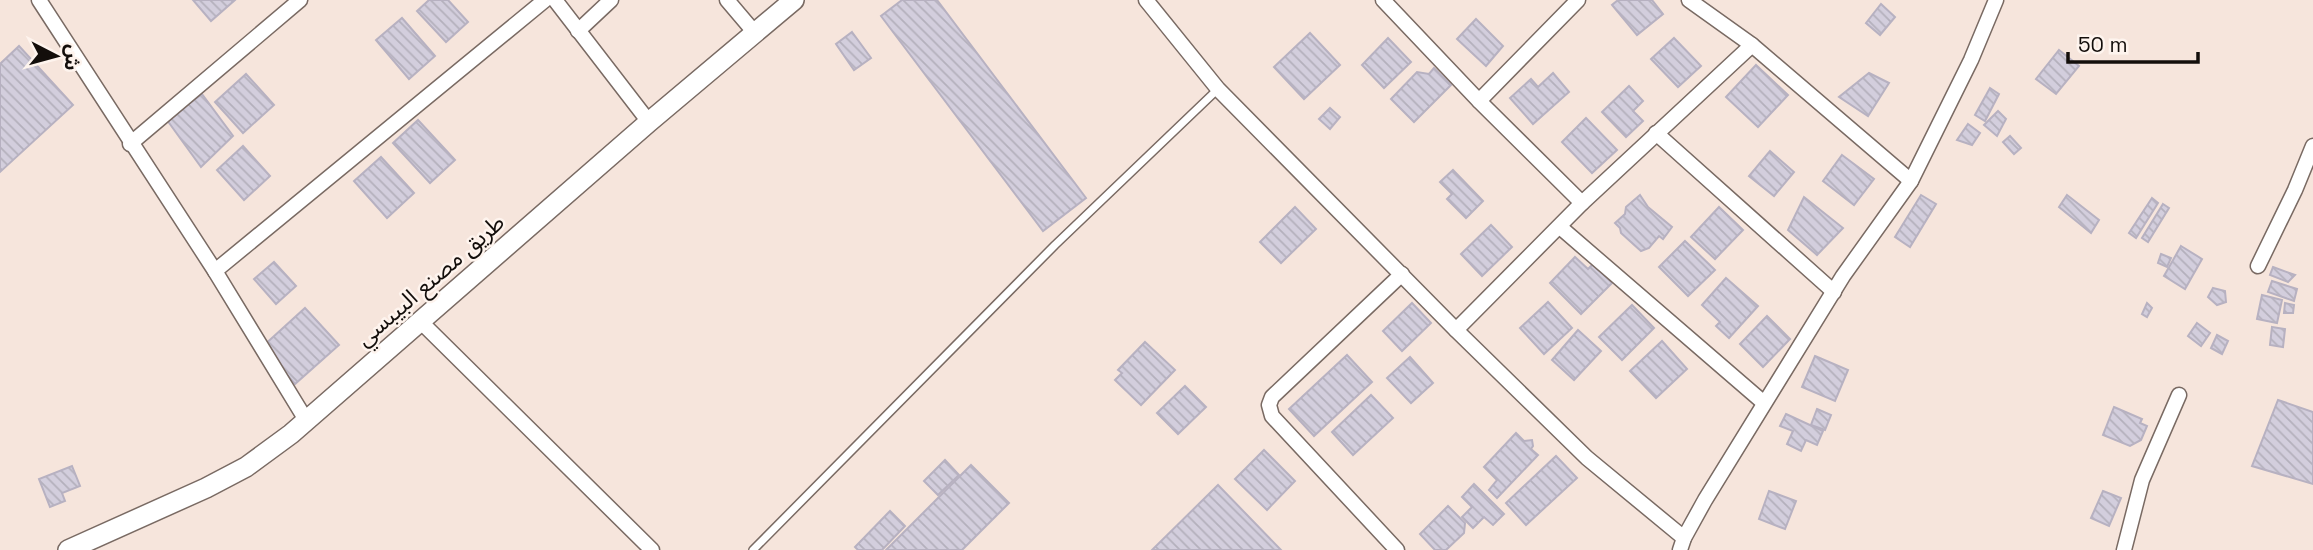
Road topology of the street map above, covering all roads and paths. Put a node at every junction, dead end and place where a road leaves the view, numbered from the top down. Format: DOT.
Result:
graph roads {
  1 [pos="300,0"];
  2 [pos="545,0"];
  3 [pos="555,0"];
  4 [pos="611,0"];
  5 [pos="727,0"];
  6 [pos="794,0"];
  7 [pos="1146,0"];
  8 [pos="1383,0"];
  9 [pos="1578,0"];
  10 [pos="1689,0"];
  11 [pos="1996,0"];
  12 [pos="46,3"];
  13 [pos="578,31"];
  14 [pos="755,33"];
  15 [pos="1752,45"];
  16 [pos="1219,89"];
  17 [pos="1479,101"];
  18 [pos="649,122"];
  19 [pos="1656,133"];
  20 [pos="130,144"];
  21 [pos="2313,146"];
  22 [pos="1911,181"];
  23 [pos="1582,203"];
  24 [pos="1560,227"];
  25 [pos="2258,266"];
  26 [pos="215,271"];
  27 [pos="1402,274"];
  28 [pos="1833,292"];
  29 [pos="420,321"];
  30 [pos="1456,330"];
  31 [pos="2179,395"];
  32 [pos="1764,403"];
  33 [pos="306,421"];
  34 [pos="1682,544"];
  35 [pos="68,550"];
  36 [pos="652,550"];
  37 [pos="753,550"];
  38 [pos="1398,550"];
  39 [pos="2124,550"];
  1 -- 20 [label="street"];
  2 -- 26 [label="street"];
  3 -- 13 [label="street"];
  4 -- 13 [label="street"];
  5 -- 14 [label="street"];
  6 -- 14 [label="main road, طريق مصنع البيبسي"];
  7 -- 16 [label="street"];
  8 -- 17 [label="street"];
  9 -- 17 [label="street"];
  10 -- 15 [label="street"];
  11 -- 22 [label="street"];
  12 -- 20 [label="street"];
  13 -- 18 [label="street"];
  14 -- 18 [label="main road, طريق مصنع البيبسي"];
  15 -- 19 [label="street"];
  15 -- 22 [label="street"];
  16 -- 27 [label="street"];
  16 -- 37 [label="lane"];
  17 -- 23 [label="street"];
  18 -- 29 [label="main road, طريق مصنع البيبسي"];
  19 -- 23 [label="street"];
  19 -- 28 [label="street"];
  20 -- 26 [label="street"];
  21 -- 25 [label="street"];
  22 -- 28 [label="street"];
  23 -- 24 [label="street"];
  24 -- 30 [label="street"];
  24 -- 32 [label="street"];
  26 -- 33 [label="street"];
  27 -- 30 [label="street"];
  27 -- 38 [label="street"];
  28 -- 32 [label="street"];
  29 -- 33 [label="main road, طريق مصنع البيبسي"];
  29 -- 36 [label="street"];
  30 -- 34 [label="street"];
  31 -- 39 [label="street"];
  32 -- 34 [label="street"];
  33 -- 35 [label="main road, طريق مصنع البيبسي"];
}
